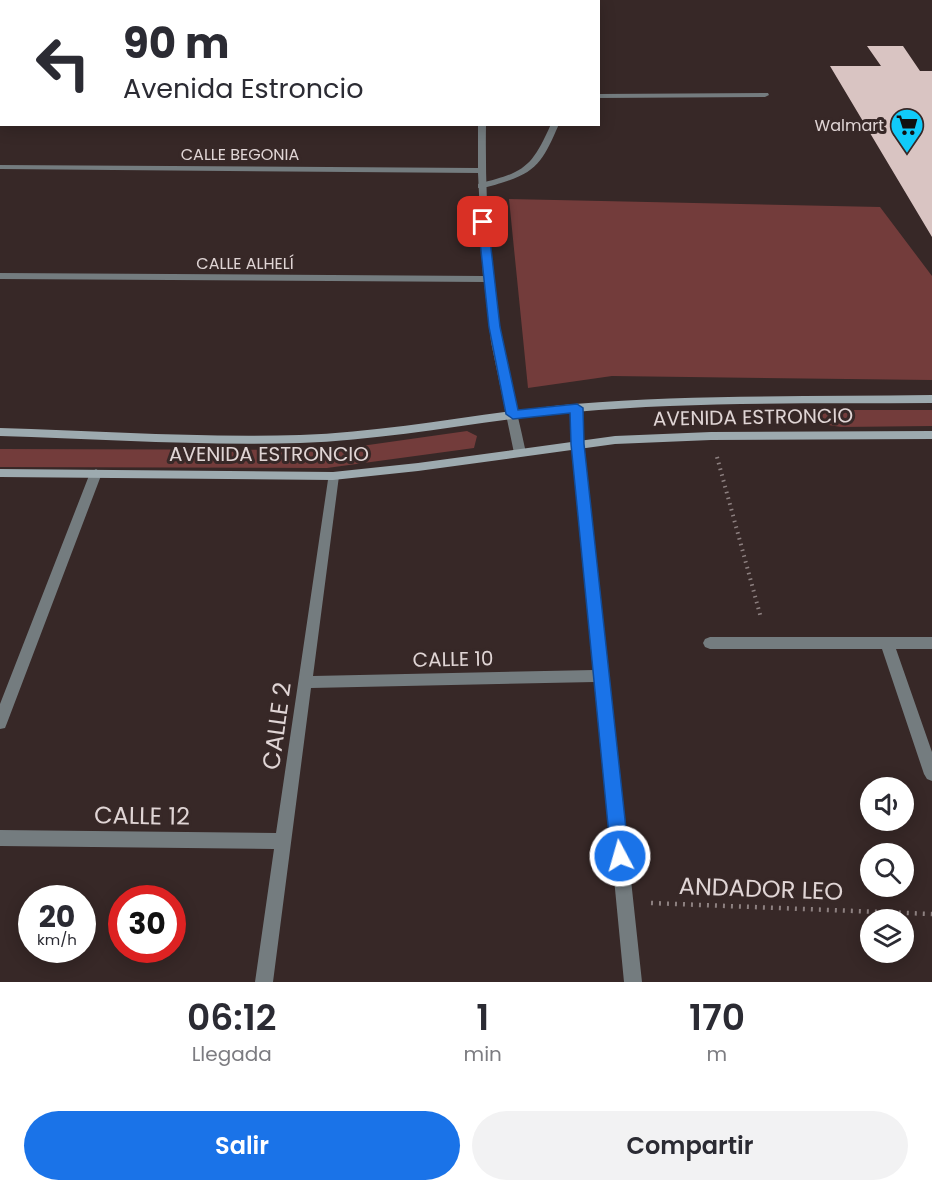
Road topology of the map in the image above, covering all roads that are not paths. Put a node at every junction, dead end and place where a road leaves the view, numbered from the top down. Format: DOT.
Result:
graph roads {
  1 [pos="765,95"];
  2 [pos="600,96"];
  3 [pos="482,126"];
  4 [pos="554,126"];
  5 [pos="0,167"];
  6 [pos="481,171"];
  7 [pos="482,186"];
  8 [pos="0,276"];
  9 [pos="489,279"];
  10 [pos="932,399"];
  11 [pos="577,408"];
  12 [pos="513,414"];
  13 [pos="0,432"];
  14 [pos="932,435"];
  15 [pos="578,444"];
  16 [pos="520,453"];
  17 [pos="0,473"];
  18 [pos="96,473"];
  19 [pos="333,476"];
  20 [pos="932,643"];
  21 [pos="710,644"];
  22 [pos="887,644"];
  23 [pos="602,676"];
  24 [pos="306,682"];
  25 [pos="0,723"];
  26 [pos="932,774"];
  27 [pos="0,838"];
  28 [pos="284,842"];
  29 [pos="264,982"];
  30 [pos="633,982"];
  1 -- 2 [label="street"];
  3 -- 6 [label="street"];
  4 -- 7 [label="street"];
  5 -- 6 [label="street, CALLE BEGONIA"];
  6 -- 7 [label="street"];
  7 -- 9 [label="street"];
  8 -- 9 [label="street, CALLE ALHELÍ"];
  9 -- 12 [label="street"];
  10 -- 11 [label="street, AVENIDA ESTRONCIO"];
  11 -- 12 [label="street, AVENIDA ESTRONCIO"];
  11 -- 15 [label="street"];
  12 -- 13 [label="street, AVENIDA ESTRONCIO"];
  12 -- 16 [label="street"];
  14 -- 15 [label="street, AVENIDA ESTRONCIO"];
  15 -- 16 [label="street, AVENIDA ESTRONCIO"];
  15 -- 23 [label="street"];
  16 -- 19 [label="street, AVENIDA ESTRONCIO"];
  17 -- 18 [label="street, AVENIDA ESTRONCIO"];
  18 -- 19 [label="street, AVENIDA ESTRONCIO"];
  18 -- 25 [label="street"];
  19 -- 24 [label="street, CALLE 2"];
  20 -- 22 [label="street"];
  21 -- 22 [label="street"];
  22 -- 26 [label="street"];
  23 -- 24 [label="street, CALLE 10"];
  23 -- 30 [label="street"];
  24 -- 28 [label="street, CALLE 2"];
  27 -- 28 [label="street, CALLE 12"];
  28 -- 29 [label="street, CALLE 2"];
}
